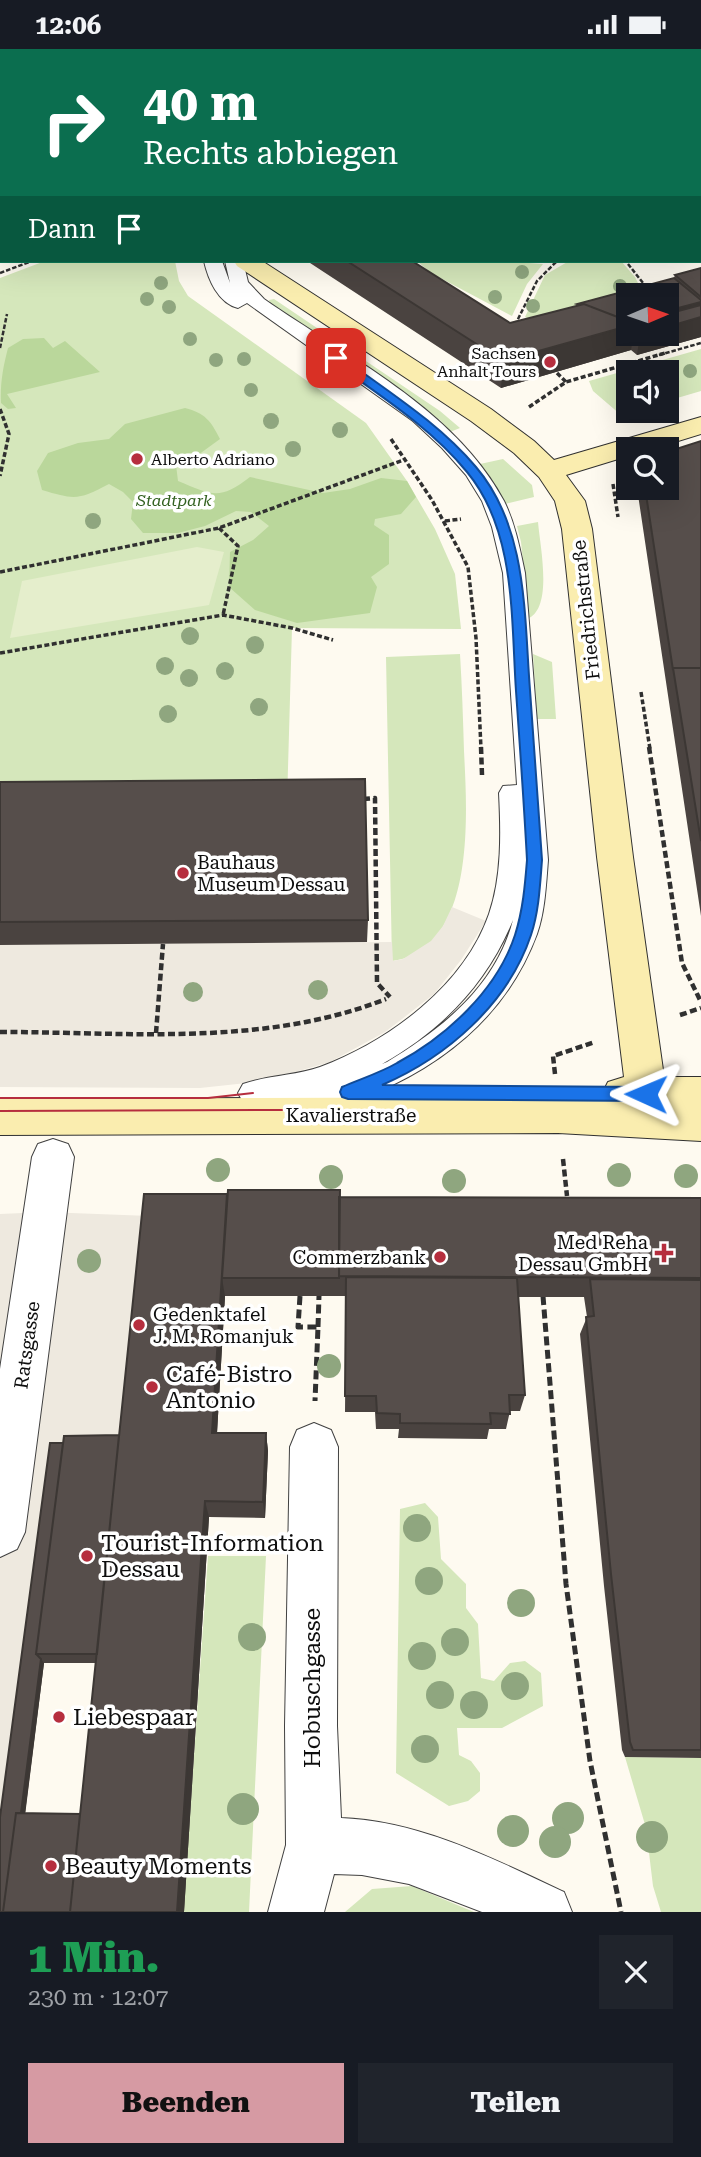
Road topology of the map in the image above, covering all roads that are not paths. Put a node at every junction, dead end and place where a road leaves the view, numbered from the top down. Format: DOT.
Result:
graph roads {
  1 [pos="214,263"];
  2 [pos="234,263"];
  3 [pos="249,263"];
  4 [pos="701,425"];
  5 [pos="549,471"];
  6 [pos="348,1092"];
  7 [pos="0,1093"];
  8 [pos="701,1094"];
  9 [pos="262,1106"];
  10 [pos="648,1108"];
  11 [pos="0,1117"];
  12 [pos="701,1123"];
  13 [pos="53,1157"];
  14 [pos="314,1447"];
  15 [pos="0,1532"];
  16 [pos="314,1845"];
  17 [pos="296,1912"];
  18 [pos="544,1912"];
  1 -- 9 [label="lane"];
  2 -- 6 [label="lane"];
  3 -- 5 [label="street, Friedrichstraße"];
  4 -- 5 [label="street"];
  5 -- 10 [label="street, Friedrichstraße"];
  6 -- 9 [label="street, Kavalierstraße"];
  6 -- 10 [label="street, Kavalierstraße"];
  7 -- 9 [label="street, Kavalierstraße"];
  8 -- 10 [label="street, Kavalierstraße"];
  9 -- 10 [label="street, Kavalierstraße"];
  9 -- 11 [label="street, Kavalierstraße"];
  10 -- 12 [label="street, Kavalierstraße"];
  13 -- 15 [label="street, Ratsgasse"];
  14 -- 16 [label="street, Hobuschgasse"];
  16 -- 17 [label="street, Hobuschgasse"];
  16 -- 18 [label="street"];
}
